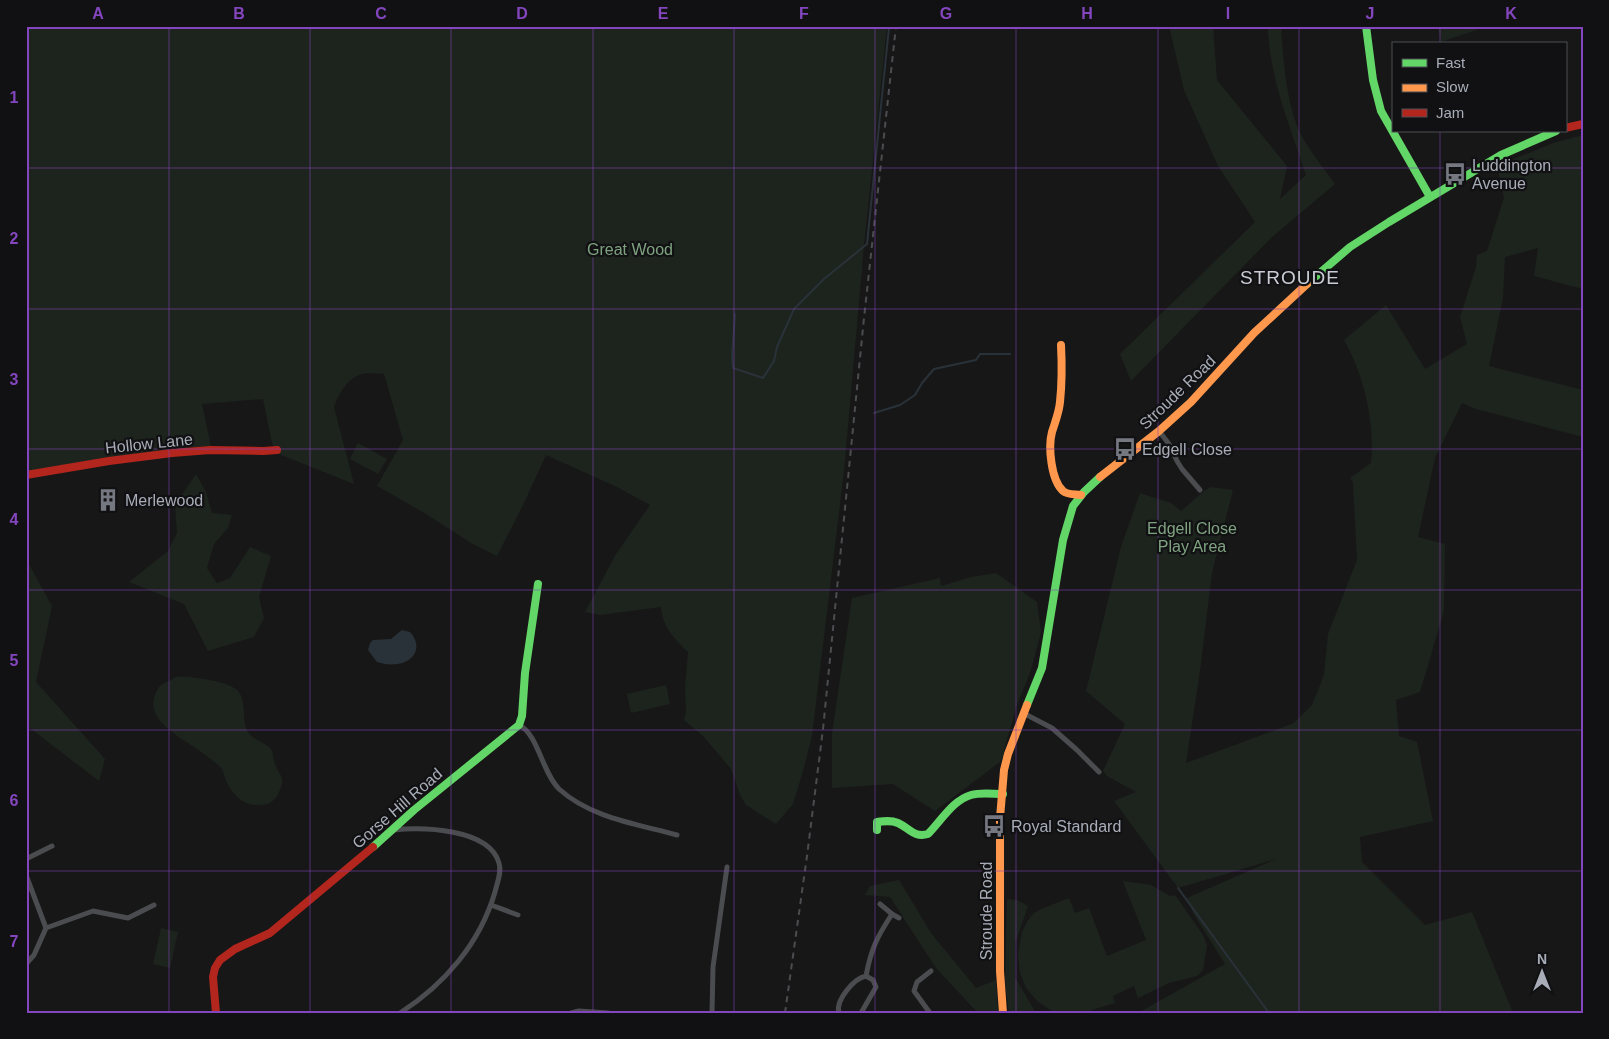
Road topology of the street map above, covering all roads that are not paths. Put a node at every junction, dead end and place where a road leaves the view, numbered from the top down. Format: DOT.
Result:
graph roads {
  1 [pos="1366,26"];
  2 [pos="1583,124"];
  3 [pos="1566,128"];
  4 [pos="1392,130"];
  5 [pos="1393,132"];
  6 [pos="1553,132"];
  7 [pos="1430,197"];
  8 [pos="1061,345"];
  9 [pos="1159,431"];
  10 [pos="277,450"];
  11 [pos="26,476"];
  12 [pos="1200,490"];
  13 [pos="1065,493"];
  14 [pos="1081,495"];
  15 [pos="1073,506"];
  16 [pos="538,584"];
  17 [pos="1025,714"];
  18 [pos="519,725"];
  19 [pos="1099,772"];
  20 [pos="1003,794"];
  21 [pos="393,830"];
  22 [pos="877,830"];
  23 [pos="677,835"];
  24 [pos="52,846"];
  25 [pos="26,859"];
  26 [pos="727,866"];
  27 [pos="26,874"];
  28 [pos="880,904"];
  29 [pos="154,905"];
  30 [pos="491,905"];
  31 [pos="518,914"];
  32 [pos="892,914"];
  33 [pos="899,918"];
  34 [pos="46,928"];
  35 [pos="26,964"];
  36 [pos="931,971"];
  37 [pos="866,976"];
  38 [pos="216,1013"];
  39 [pos="400,1013"];
  40 [pos="571,1013"];
  41 [pos="608,1013"];
  42 [pos="712,1013"];
  43 [pos="839,1013"];
  44 [pos="862,1013"];
  45 [pos="930,1013"];
  46 [pos="1003,1013"];
  1 -- 4 [label="street"];
  2 -- 3 [label="street"];
  5 -- 7 [label="street"];
  6 -- 7 [label="street, Stroude Road"];
  7 -- 9 [label="street, Stroude Road"];
  8 -- 13 [label="street"];
  9 -- 12 [label="street"];
  9 -- 14 [label="street, Stroude Road"];
  10 -- 11 [label="street, Hollow Lane"];
  13 -- 14 [label="street"];
  13 -- 15 [label="street"];
  14 -- 15 [label="street, Stroude Road"];
  15 -- 17 [label="street, Stroude Road"];
  16 -- 18 [label="street"];
  17 -- 19 [label="street"];
  17 -- 20 [label="street, Stroude Road"];
  18 -- 21 [label="street, Gorse Hill Road"];
  18 -- 23 [label="street"];
  20 -- 22 [label="street"];
  20 -- 46 [label="street, Stroude Road"];
  21 -- 30 [label="street"];
  21 -- 38 [label="street, Gorse Hill Road"];
  24 -- 25 [label="street"];
  26 -- 42 [label="street"];
  27 -- 34 [label="street"];
  28 -- 32 [label="street"];
  29 -- 34 [label="street"];
  30 -- 31 [label="street"];
  30 -- 39 [label="street"];
  32 -- 33 [label="street"];
  32 -- 37 [label="street"];
  34 -- 35 [label="street"];
  36 -- 45 [label="street"];
  37 -- 43 [label="street"];
  37 -- 44 [label="street"];
  40 -- 41 [label="street"];
}
